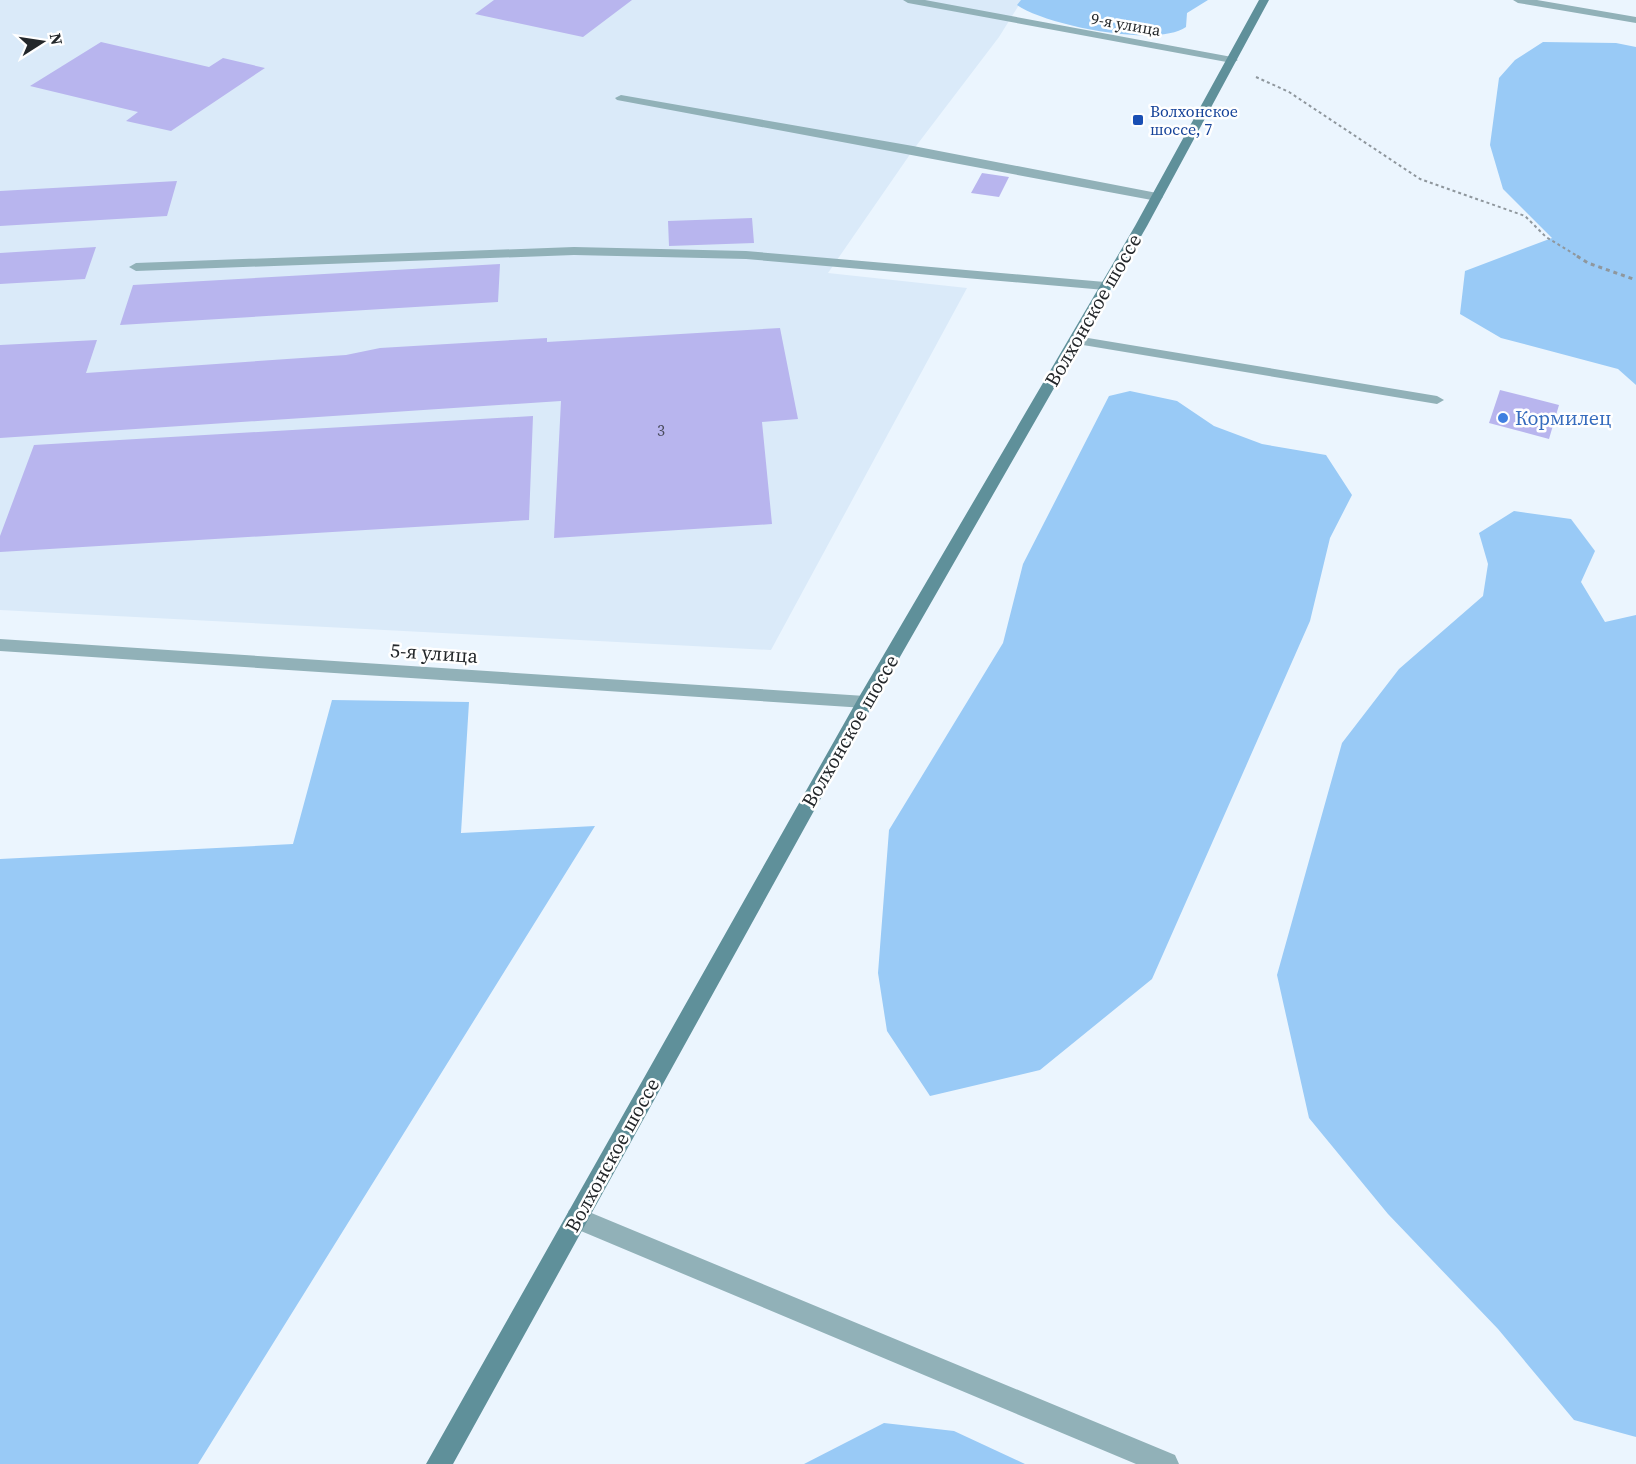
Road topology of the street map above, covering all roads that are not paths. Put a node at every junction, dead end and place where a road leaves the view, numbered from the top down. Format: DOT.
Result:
graph roads {
  1 [pos="908,0"];
  2 [pos="1264,0"];
  3 [pos="1518,0"];
  4 [pos="1636,20"];
  5 [pos="1232,60"];
  6 [pos="621,98"];
  7 [pos="1157,197"];
  8 [pos="136,267"];
  9 [pos="1105,286"];
  10 [pos="1076,340"];
  11 [pos="1437,400"];
  12 [pos="0,645"];
  13 [pos="865,702"];
  14 [pos="577,1218"];
  15 [pos="439,1464"];
  16 [pos="1166,1464"];
  1 -- 5 [label="street, 9-я улица"];
  2 -- 5 [label="main road, Волхонское шоссе"];
  3 -- 4 [label="street"];
  5 -- 7 [label="main road, Волхонское шоссе"];
  6 -- 7 [label="street"];
  7 -- 9 [label="main road, Волхонское шоссе"];
  8 -- 9 [label="street"];
  9 -- 10 [label="main road, Волхонское шоссе"];
  10 -- 11 [label="street"];
  10 -- 13 [label="main road, Волхонское шоссе"];
  12 -- 13 [label="street, 5-я улица"];
  13 -- 14 [label="main road, Волхонское шоссе"];
  14 -- 15 [label="main road, Волхонское шоссе"];
  14 -- 16 [label="street"];
}
